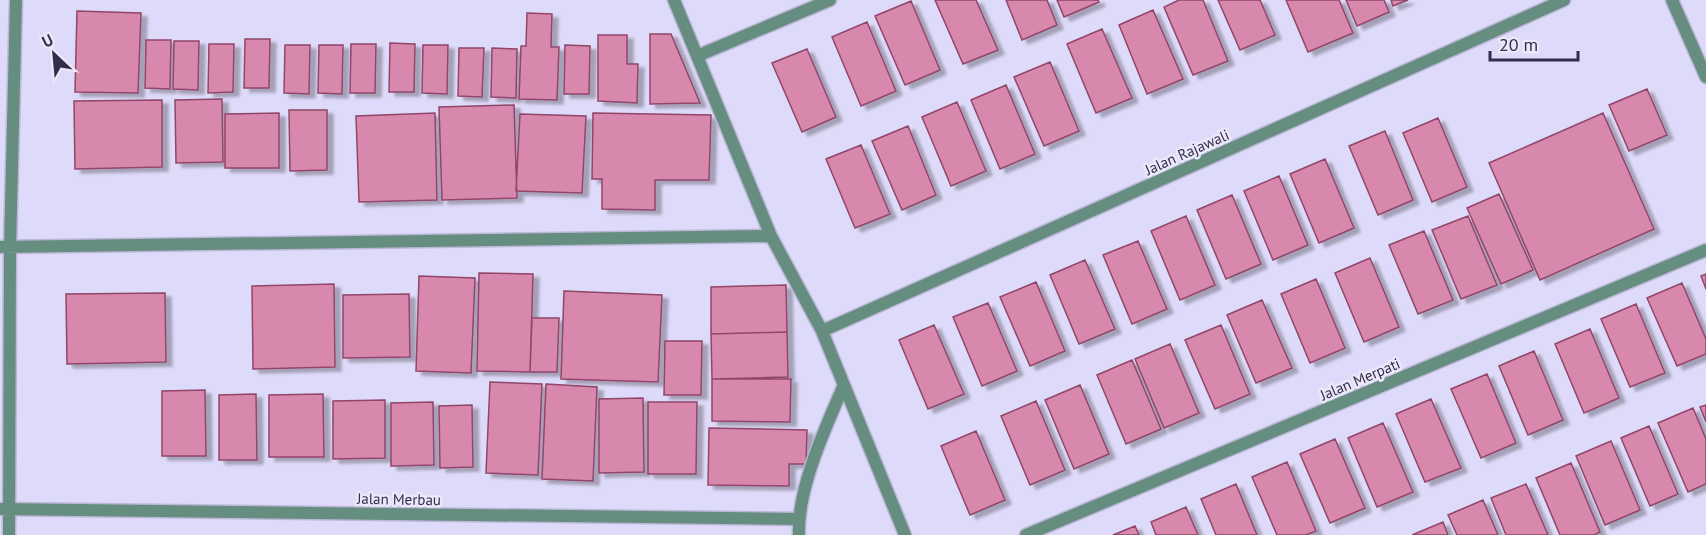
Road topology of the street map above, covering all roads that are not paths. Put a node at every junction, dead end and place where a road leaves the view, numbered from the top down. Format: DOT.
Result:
graph roads {
  1 [pos="16,0"];
  2 [pos="674,0"];
  3 [pos="830,0"];
  4 [pos="1564,0"];
  5 [pos="1672,0"];
  6 [pos="697,56"];
  7 [pos="1706,77"];
  8 [pos="771,236"];
  9 [pos="5,248"];
  10 [pos="1706,250"];
  11 [pos="822,331"];
  12 [pos="843,387"];
  13 [pos="5,509"];
  14 [pos="798,519"];
  15 [pos="9,535"];
  16 [pos="799,535"];
  17 [pos="905,535"];
  18 [pos="1026,535"];
  1 -- 9 [label="street"];
  2 -- 6 [label="street"];
  3 -- 6 [label="street"];
  4 -- 11 [label="street, Jalan Rajawali"];
  5 -- 7 [label="street"];
  6 -- 8 [label="street"];
  8 -- 9 [label="street"];
  8 -- 11 [label="street"];
  9 -- 13 [label="street"];
  10 -- 18 [label="street, Jalan Merpati"];
  11 -- 12 [label="street"];
  12 -- 14 [label="street"];
  12 -- 17 [label="street"];
  13 -- 14 [label="street, Jalan Merbau"];
  13 -- 15 [label="street"];
  14 -- 16 [label="street"];
}
